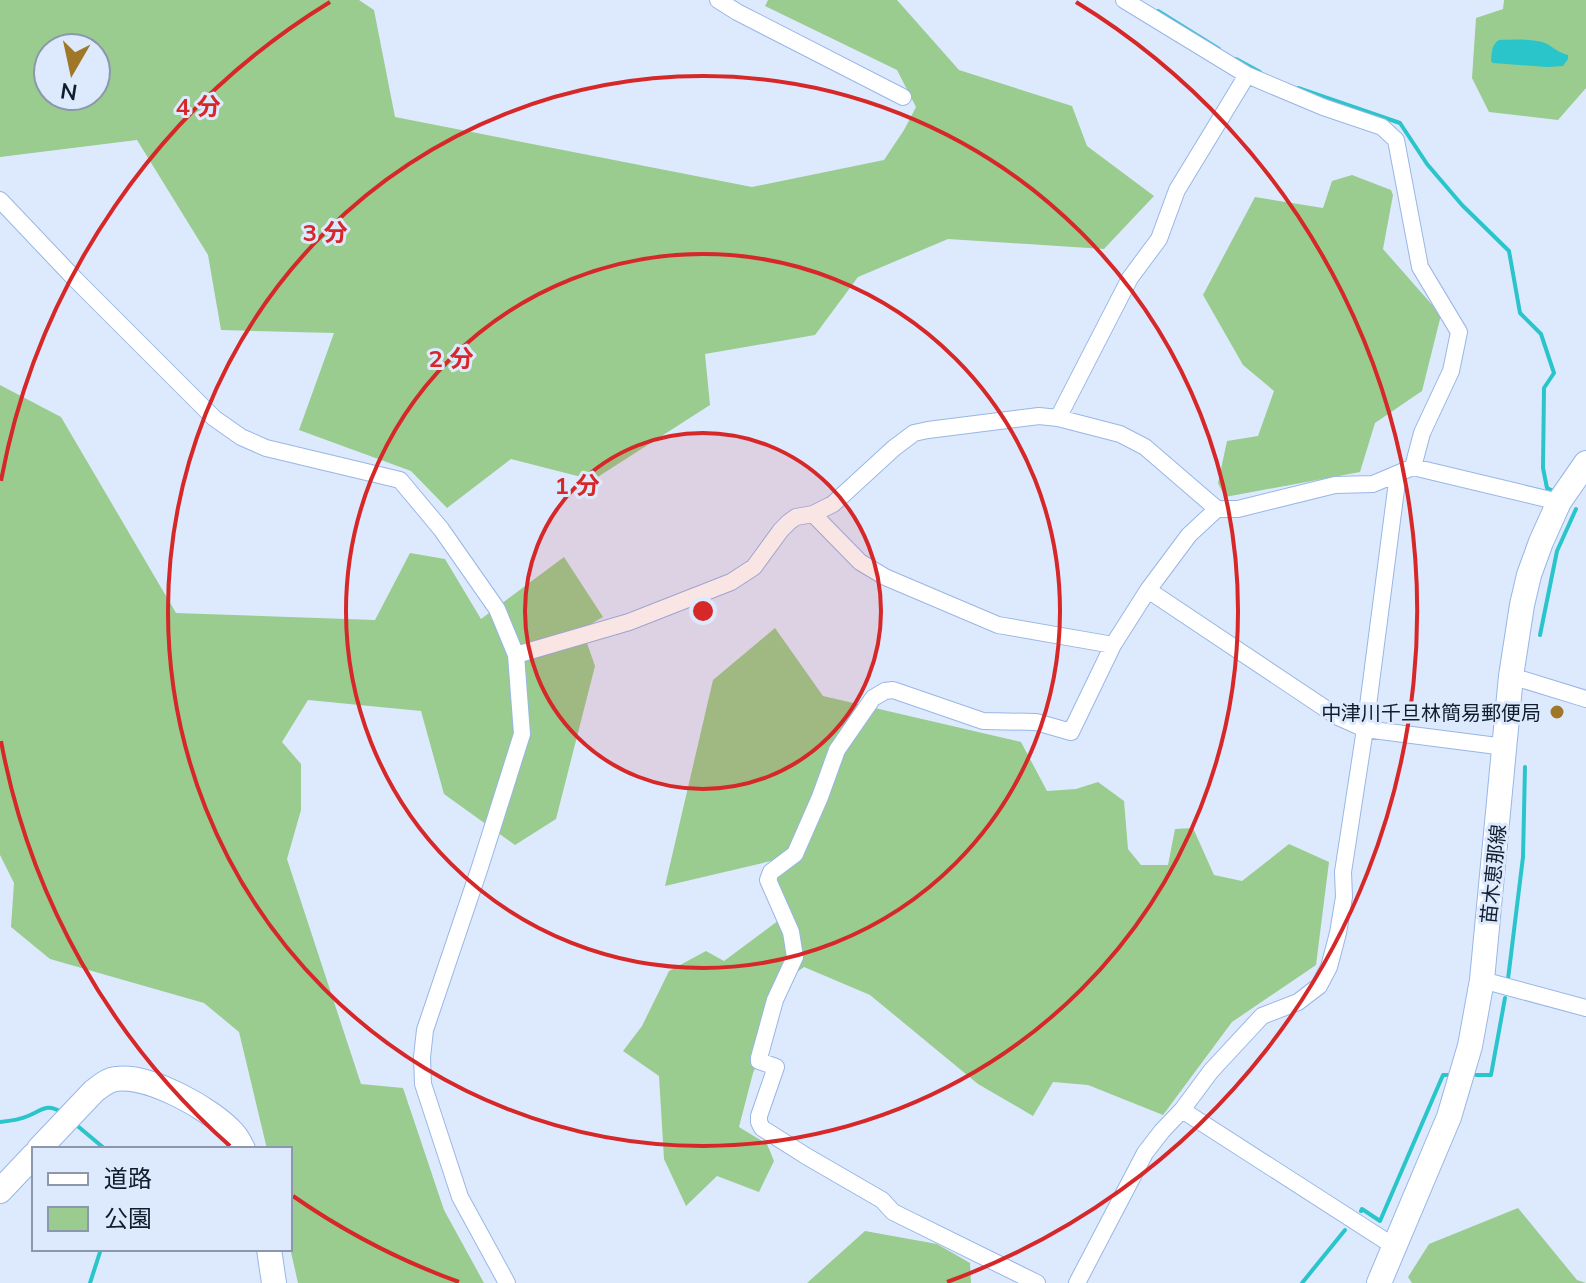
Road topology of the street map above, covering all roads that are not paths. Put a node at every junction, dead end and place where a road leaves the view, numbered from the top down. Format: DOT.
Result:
graph roads {
  1 [pos="1124,0"];
  2 [pos="726,2"];
  3 [pos="1247,75"];
  4 [pos="903,97"];
  5 [pos="0,200"];
  6 [pos="1058,418"];
  7 [pos="1586,463"];
  8 [pos="1406,470"];
  9 [pos="1559,502"];
  10 [pos="1217,509"];
  11 [pos="813,514"];
  12 [pos="1148,590"];
  13 [pos="1113,645"];
  14 [pos="516,655"];
  15 [pos="1511,676"];
  16 [pos="1586,699"];
  17 [pos="1365,729"];
  18 [pos="1505,747"];
  19 [pos="1482,980"];
  20 [pos="1586,1008"];
  21 [pos="1182,1110"];
  22 [pos="41,1147"];
  23 [pos="242,1147"];
  24 [pos="26,1163"];
  25 [pos="0,1191"];
  26 [pos="1395,1247"];
  27 [pos="269,1251"];
  28 [pos="274,1283"];
  29 [pos="507,1283"];
  30 [pos="1037,1283"];
  31 [pos="1077,1283"];
  32 [pos="1379,1283"];
  1 -- 3 [label="street"];
  2 -- 4 [label="street"];
  3 -- 6 [label="street"];
  3 -- 8 [label="street"];
  5 -- 14 [label="street"];
  6 -- 10 [label="street"];
  6 -- 11 [label="street"];
  7 -- 9 [label="main road, 苗木恵那線"];
  8 -- 9 [label="street"];
  8 -- 10 [label="street"];
  8 -- 17 [label="street"];
  9 -- 15 [label="main road, 苗木恵那線"];
  10 -- 12 [label="street"];
  11 -- 13 [label="street"];
  11 -- 14 [label="street"];
  12 -- 13 [label="street"];
  12 -- 17 [label="street"];
  13 -- 30 [label="street"];
  14 -- 29 [label="street"];
  15 -- 16 [label="street"];
  15 -- 18 [label="main road, 苗木恵那線"];
  17 -- 18 [label="street"];
  17 -- 21 [label="street"];
  18 -- 19 [label="main road, 苗木恵那線"];
  19 -- 20 [label="street"];
  19 -- 26 [label="main road, 苗木恵那線"];
  21 -- 26 [label="street"];
  21 -- 31 [label="street"];
  22 -- 23 [label="main road"];
  24 -- 25 [label="main road"];
  26 -- 32 [label="main road, 苗木恵那線"];
  27 -- 28 [label="main road"];
}
